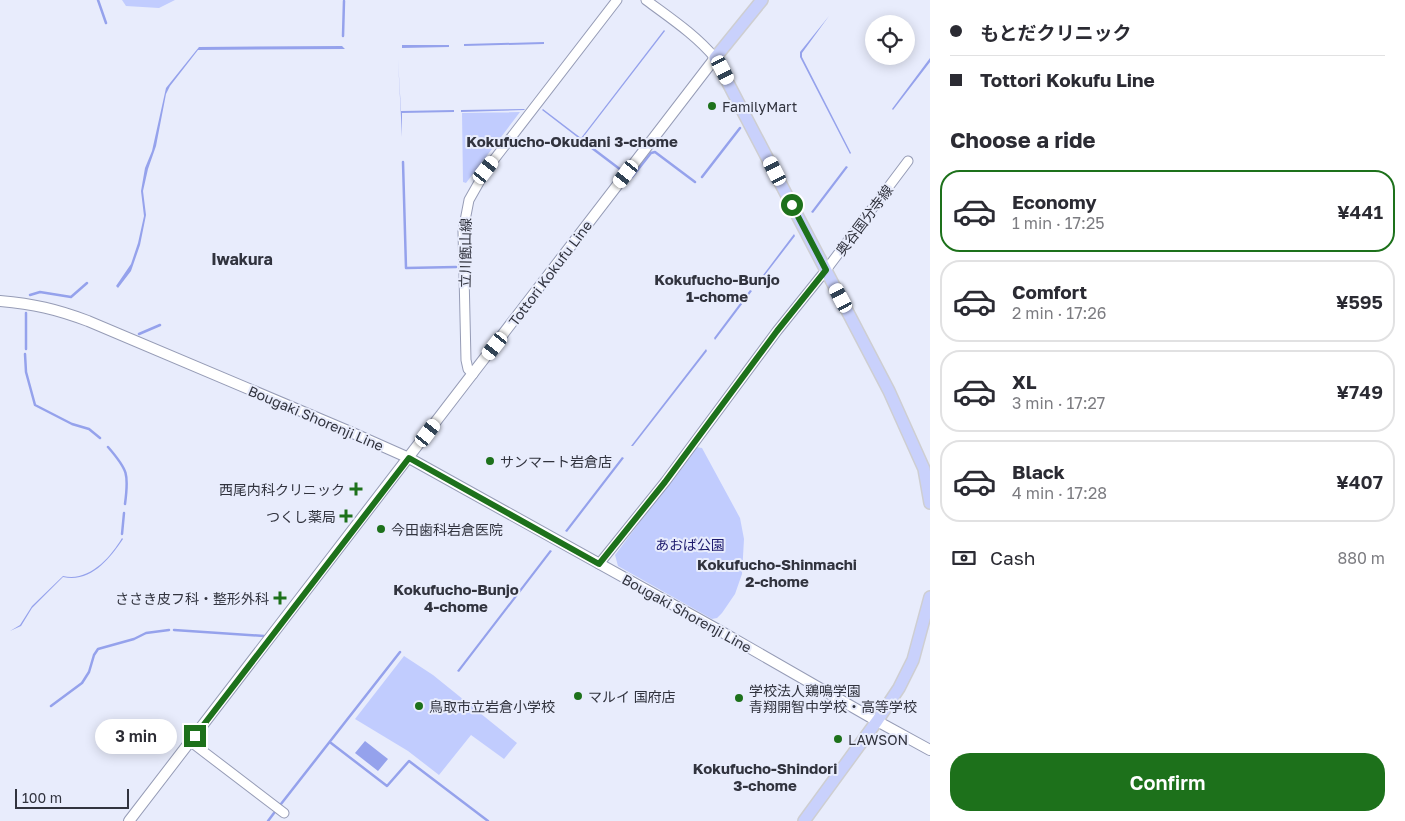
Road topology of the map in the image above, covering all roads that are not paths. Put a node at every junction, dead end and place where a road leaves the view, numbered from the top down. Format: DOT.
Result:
graph roads {
  1 [pos="617,0"];
  2 [pos="646,0"];
  3 [pos="762,0"];
  4 [pos="715,58"];
  5 [pos="908,161"];
  6 [pos="826,270"];
  7 [pos="0,301"];
  8 [pos="473,374"];
  9 [pos="409,458"];
  10 [pos="930,503"];
  11 [pos="599,564"];
  12 [pos="930,597"];
  13 [pos="877,722"];
  14 [pos="190,742"];
  15 [pos="930,750"];
  16 [pos="284,813"];
  17 [pos="129,821"];
  18 [pos="804,821"];
  1 -- 8 [label="street, 立川甑山線"];
  2 -- 4 [label="street"];
  3 -- 4 [label="main road"];
  4 -- 6 [label="main road"];
  4 -- 8 [label="main road, Tottori Kokufu Line"];
  5 -- 6 [label="street, 奥谷国分寺線"];
  6 -- 10 [label="main road"];
  6 -- 11 [label="street, 奥谷国分寺線"];
  7 -- 9 [label="main road, Bougaki Shorenji Line"];
  8 -- 9 [label="main road, Tottori Kokufu Line"];
  9 -- 11 [label="main road, Bougaki Shorenji Line"];
  9 -- 14 [label="main road, Tottori Kokufu Line"];
  11 -- 13 [label="main road, Bougaki Shorenji Line"];
  12 -- 13 [label="main road"];
  13 -- 15 [label="main road, Bougaki Shorenji Line"];
  13 -- 18 [label="main road"];
  14 -- 16 [label="street"];
  14 -- 17 [label="main road, Tottori Kokufu Line"];
}
